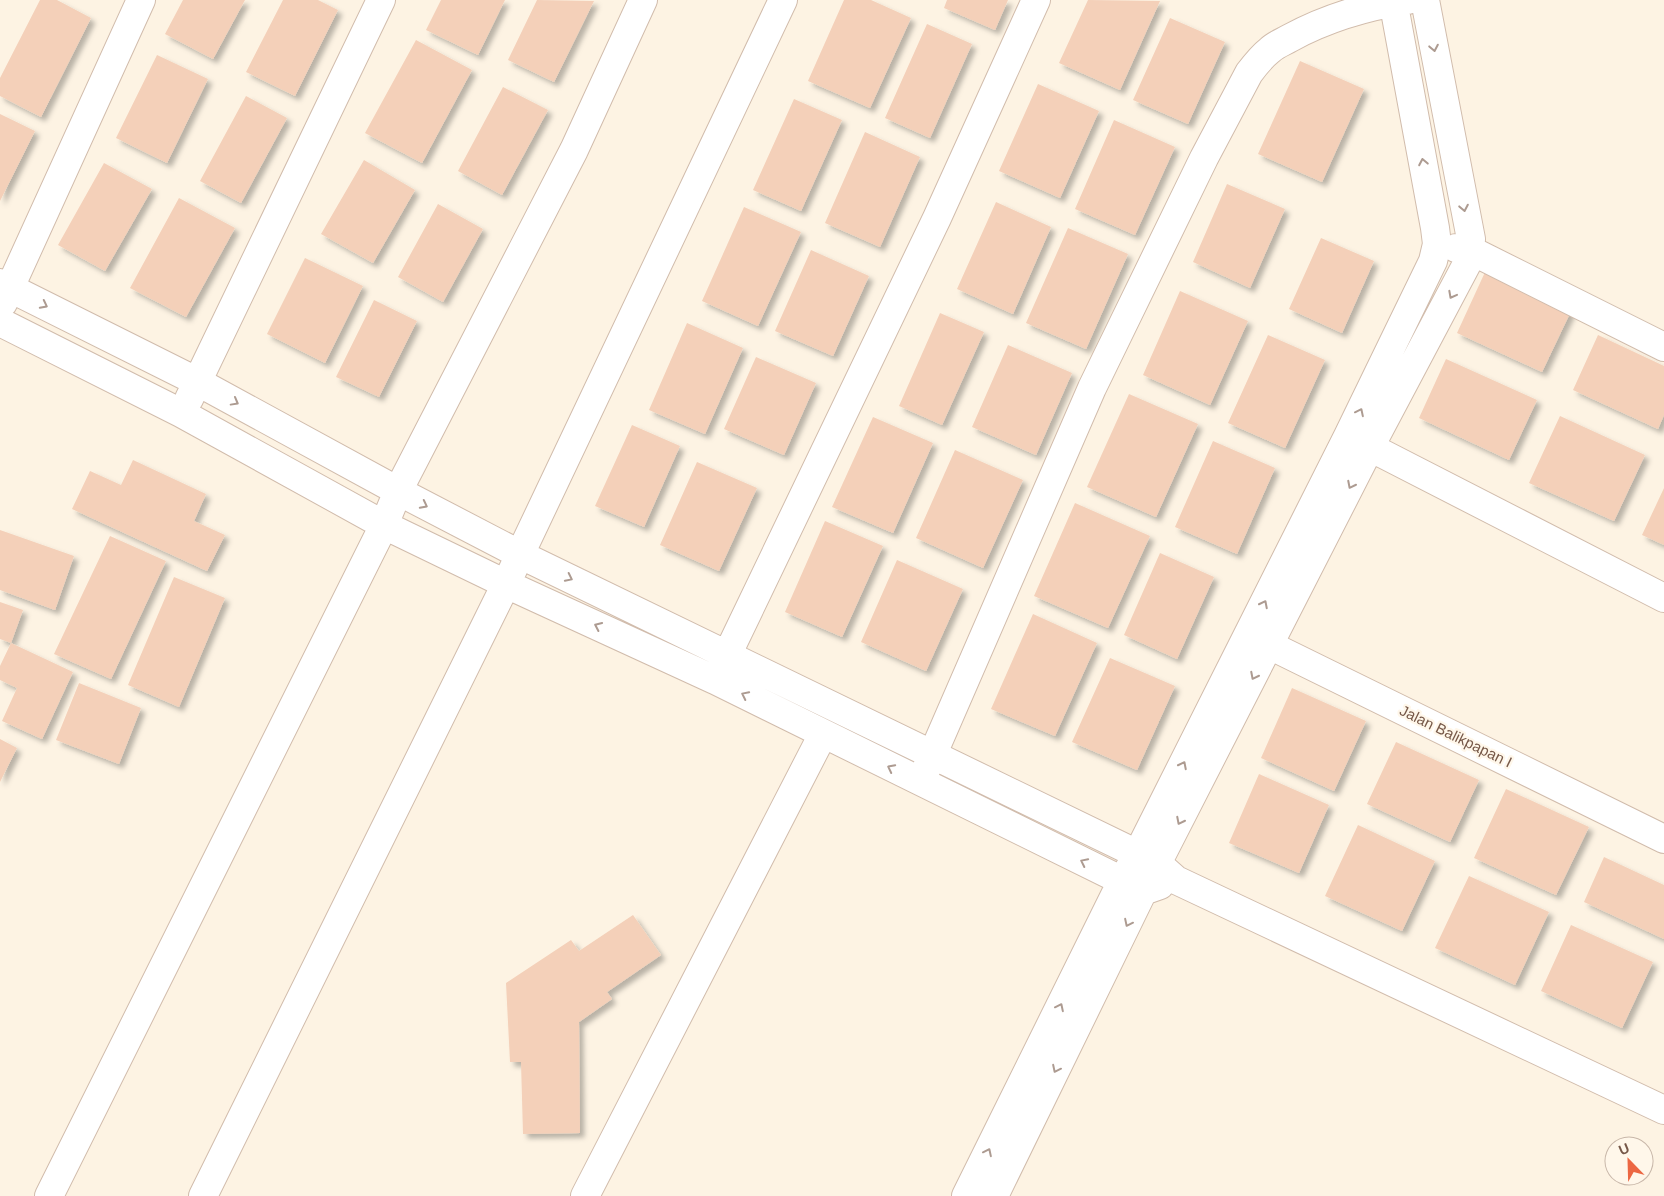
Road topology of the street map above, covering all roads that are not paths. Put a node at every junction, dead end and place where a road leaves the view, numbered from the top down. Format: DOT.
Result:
graph roads {
  1 [pos="141,0"];
  2 [pos="381,0"];
  3 [pos="643,0"];
  4 [pos="783,0"];
  5 [pos="1036,0"];
  6 [pos="1425,0"];
  7 [pos="1398,1"];
  8 [pos="1437,244"];
  9 [pos="1472,251"];
  10 [pos="3,293"];
  11 [pos="0,322"];
  12 [pos="1664,346"];
  13 [pos="198,382"];
  14 [pos="181,413"];
  15 [pos="1359,442"];
  16 [pos="398,491"];
  17 [pos="384,525"];
  18 [pos="519,554"];
  19 [pos="506,584"];
  20 [pos="1664,598"];
  21 [pos="1259,640"];
  22 [pos="727,656"];
  23 [pos="715,680"];
  24 [pos="823,734"];
  25 [pos="933,756"];
  26 [pos="920,783"];
  27 [pos="1664,839"];
  28 [pos="1157,866"];
  29 [pos="1133,886"];
  30 [pos="1664,1110"];
  31 [pos="49,1196"];
  32 [pos="203,1196"];
  33 [pos="585,1196"];
  34 [pos="966,1196"];
  35 [pos="994,1196"];
  1 -- 10 [label="street"];
  2 -- 13 [label="street"];
  3 -- 16 [label="street"];
  4 -- 18 [label="street"];
  5 -- 22 [label="street"];
  6 -- 9 [label="street, one-way"];
  8 -- 7 [label="street, one-way"];
  7 -- 25 [label="street"];
  8 -- 9 [label="street"];
  15 -- 8 [label="street, one-way"];
  9 -- 12 [label="street"];
  9 -- 15 [label="street, one-way"];
  10 -- 13 [label="street, one-way"];
  11 -- 14 [label="street"];
  13 -- 14 [label="street"];
  13 -- 16 [label="street, one-way"];
  14 -- 17 [label="street"];
  15 -- 20 [label="street"];
  15 -- 21 [label="street"];
  16 -- 17 [label="street"];
  16 -- 18 [label="street, one-way"];
  17 -- 19 [label="street"];
  17 -- 31 [label="street"];
  18 -- 19 [label="street"];
  18 -- 22 [label="street, one-way"];
  23 -- 19 [label="street, one-way"];
  19 -- 32 [label="street"];
  21 -- 27 [label="street, Jalan Balikpapan I"];
  21 -- 28 [label="street"];
  22 -- 23 [label="street"];
  22 -- 25 [label="street"];
  24 -- 23 [label="street, one-way"];
  26 -- 24 [label="street, one-way"];
  24 -- 33 [label="street"];
  25 -- 26 [label="street"];
  25 -- 28 [label="street"];
  29 -- 26 [label="street, one-way"];
  28 -- 29 [label="street"];
  28 -- 29 [label="street"];
  28 -- 30 [label="street"];
  34 -- 29 [label="street, one-way"];
  29 -- 35 [label="street, one-way"];
}
